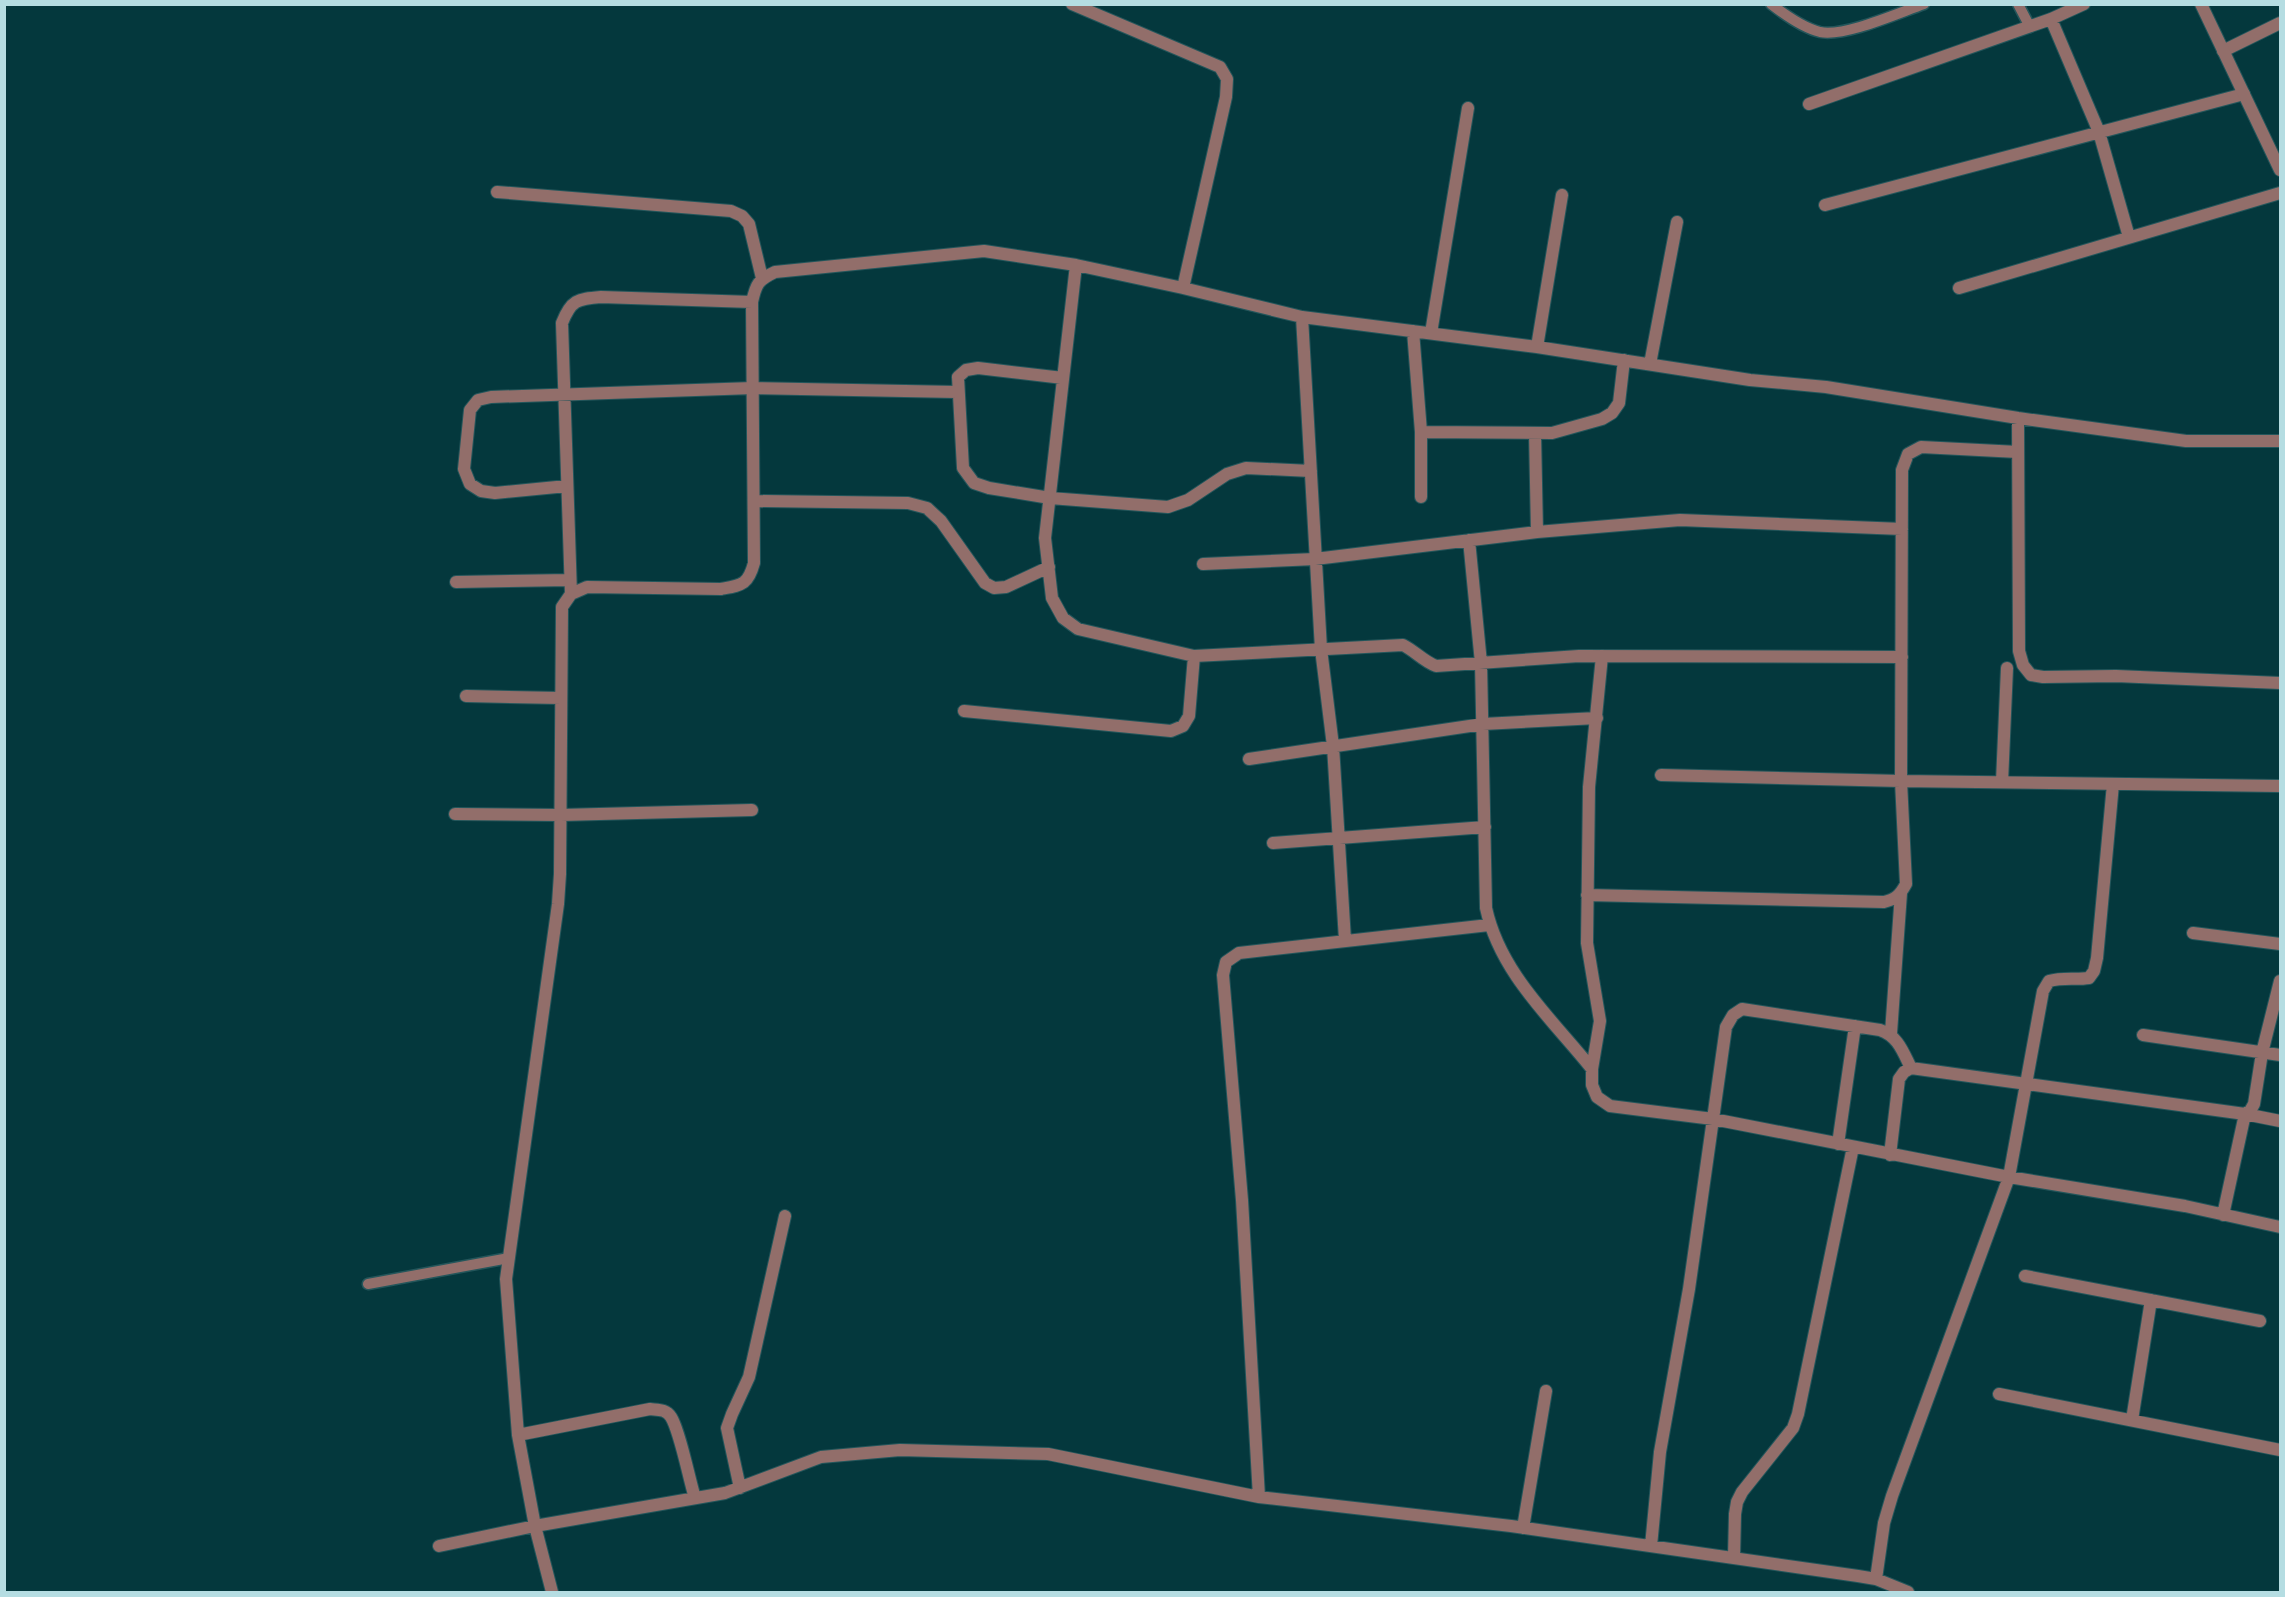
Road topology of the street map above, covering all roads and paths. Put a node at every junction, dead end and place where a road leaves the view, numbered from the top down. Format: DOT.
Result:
graph roads {
  1 [pos="1072,4"];
  2 [pos="1771,4"];
  3 [pos="1924,4"];
  4 [pos="2018,4"];
  5 [pos="2084,4"];
  6 [pos="2201,4"];
  7 [pos="2050,20"];
  8 [pos="2280,24"];
  9 [pos="2030,27"];
  10 [pos="2223,51"];
  11 [pos="2244,94"];
  12 [pos="1809,104"];
  13 [pos="1468,108"];
  14 [pos="2099,132"];
  15 [pos="2280,170"];
  16 [pos="496,192"];
  17 [pos="2280,193"];
  18 [pos="1562,195"];
  19 [pos="1825,206"];
  20 [pos="1677,222"];
  21 [pos="2129,237"];
  22 [pos="1076,265"];
  23 [pos="762,278"];
  24 [pos="1183,288"];
  25 [pos="1959,288"];
  26 [pos="752,302"];
  27 [pos="1302,317"];
  28 [pos="1413,331"];
  29 [pos="1431,333"];
  30 [pos="1537,347"];
  31 [pos="1624,360"];
  32 [pos="1650,364"];
  33 [pos="1063,378"];
  34 [pos="753,388"];
  35 [pos="957,392"];
  36 [pos="563,394"];
  37 [pos="2018,418"];
  38 [pos="1421,432"];
  39 [pos="1535,433"];
  40 [pos="2280,441"];
  41 [pos="2018,452"];
  42 [pos="1311,471"];
  43 [pos="567,486"];
  44 [pos="1421,497"];
  45 [pos="1050,498"];
  46 [pos="754,501"];
  47 [pos="1902,529"];
  48 [pos="1537,532"];
  49 [pos="1469,540"];
  50 [pos="1315,559"];
  51 [pos="1203,564"];
  52 [pos="1048,567"];
  53 [pos="570,580"];
  54 [pos="456,582"];
  55 [pos="570,594"];
  56 [pos="1321,649"];
  57 [pos="1194,656"];
  58 [pos="1602,656"];
  59 [pos="1902,657"];
  60 [pos="1481,663"];
  61 [pos="2007,668"];
  62 [pos="2280,683"];
  63 [pos="466,696"];
  64 [pos="561,698"];
  65 [pos="964,711"];
  66 [pos="1597,718"];
  67 [pos="1484,724"];
  68 [pos="1333,746"];
  69 [pos="1249,759"];
  70 [pos="1661,775"];
  71 [pos="1901,782"];
  72 [pos="2002,782"];
  73 [pos="2113,784"];
  74 [pos="2280,786"];
  75 [pos="752,810"];
  76 [pos="455,814"];
  77 [pos="561,815"];
  78 [pos="1485,827"];
  79 [pos="1339,839"];
  80 [pos="1273,843"];
  81 [pos="1901,893"];
  82 [pos="1587,895"];
  83 [pos="1489,925"];
  84 [pos="2193,933"];
  85 [pos="1345,940"];
  86 [pos="2280,944"];
  87 [pos="2280,981"];
  88 [pos="1855,1026"];
  89 [pos="1891,1033"];
  90 [pos="2143,1035"];
  91 [pos="2262,1053"];
  92 [pos="2280,1054"];
  93 [pos="1911,1068"];
  94 [pos="1592,1069"];
  95 [pos="2025,1085"];
  96 [pos="2245,1114"];
  97 [pos="1713,1119"];
  98 [pos="2280,1121"];
  99 [pos="1838,1144"];
  100 [pos="1853,1147"];
  101 [pos="1890,1155"];
  102 [pos="2009,1177"];
  103 [pos="2223,1215"];
  104 [pos="785,1216"];
  105 [pos="2280,1227"];
  106 [pos="508,1258"];
  107 [pos="2025,1276"];
  108 [pos="368,1284"];
  109 [pos="2151,1300"];
  110 [pos="2260,1321"];
  111 [pos="1546,1390"];
  112 [pos="1999,1394"];
  113 [pos="2132,1420"];
  114 [pos="518,1434"];
  115 [pos="2280,1450"];
  116 [pos="740,1488"];
  117 [pos="1259,1497"];
  118 [pos="694,1498"];
  119 [pos="535,1526"];
  120 [pos="1523,1528"];
  121 [pos="439,1546"];
  122 [pos="1651,1546"];
  123 [pos="1734,1558"];
  124 [pos="1876,1579"];
  125 [pos="552,1593"];
  126 [pos="1908,1593"];
  1 -- 24 [label="street"];
  2 -- 3 [label="lane"];
  4 -- 9 [label="lane"];
  5 -- 7 [label="street"];
  6 -- 10 [label="street"];
  7 -- 9 [label="street"];
  7 -- 14 [label="street"];
  8 -- 10 [label="street"];
  9 -- 12 [label="street"];
  10 -- 11 [label="street"];
  11 -- 14 [label="street"];
  11 -- 15 [label="street"];
  13 -- 29 [label="street"];
  14 -- 19 [label="street"];
  14 -- 21 [label="street"];
  16 -- 23 [label="street"];
  17 -- 21 [label="street"];
  18 -- 30 [label="street"];
  20 -- 32 [label="street"];
  21 -- 25 [label="street"];
  22 -- 23 [label="street"];
  22 -- 24 [label="street"];
  22 -- 33 [label="street"];
  23 -- 26 [label="street"];
  24 -- 27 [label="street"];
  26 -- 34 [label="street"];
  26 -- 36 [label="street"];
  27 -- 28 [label="street"];
  27 -- 42 [label="street"];
  28 -- 29 [label="street"];
  28 -- 38 [label="street"];
  29 -- 30 [label="street"];
  30 -- 31 [label="street"];
  31 -- 32 [label="street"];
  31 -- 39 [label="street"];
  32 -- 37 [label="street"];
  33 -- 35 [label="street"];
  33 -- 45 [label="street"];
  34 -- 35 [label="street"];
  34 -- 36 [label="street"];
  34 -- 46 [label="street"];
  35 -- 45 [label="street"];
  36 -- 43 [label="street"];
  36 -- 43 [label="street"];
  37 -- 40 [label="street"];
  37 -- 41 [label="street"];
  38 -- 39 [label="street"];
  38 -- 44 [label="street"];
  39 -- 48 [label="street"];
  41 -- 47 [label="street"];
  41 -- 62 [label="street"];
  42 -- 45 [label="street"];
  42 -- 50 [label="street"];
  43 -- 53 [label="street"];
  45 -- 52 [label="street"];
  46 -- 52 [label="street"];
  46 -- 55 [label="street"];
  47 -- 48 [label="street"];
  47 -- 59 [label="street"];
  48 -- 49 [label="street"];
  49 -- 50 [label="street"];
  49 -- 60 [label="street"];
  50 -- 51 [label="street"];
  50 -- 56 [label="street"];
  52 -- 57 [label="street"];
  53 -- 54 [label="street"];
  53 -- 55 [label="street"];
  55 -- 64 [label="street"];
  56 -- 57 [label="street"];
  56 -- 60 [label="street"];
  56 -- 68 [label="street"];
  57 -- 65 [label="street"];
  58 -- 59 [label="street"];
  58 -- 60 [label="street"];
  58 -- 66 [label="street"];
  59 -- 71 [label="street"];
  60 -- 67 [label="street"];
  61 -- 72 [label="street"];
  63 -- 64 [label="street"];
  64 -- 77 [label="street"];
  66 -- 67 [label="street"];
  66 -- 82 [label="street"];
  67 -- 68 [label="street"];
  67 -- 78 [label="street"];
  68 -- 69 [label="street"];
  68 -- 79 [label="street"];
  70 -- 71 [label="street"];
  71 -- 72 [label="street"];
  71 -- 81 [label="street"];
  72 -- 73 [label="street"];
  73 -- 74 [label="street"];
  73 -- 95 [label="street"];
  75 -- 77 [label="street"];
  76 -- 77 [label="street"];
  77 -- 106 [label="street"];
  78 -- 79 [label="street"];
  78 -- 83 [label="street"];
  79 -- 80 [label="street"];
  79 -- 85 [label="street"];
  81 -- 82 [label="street"];
  81 -- 89 [label="street"];
  82 -- 94 [label="street"];
  83 -- 85 [label="street"];
  83 -- 94 [label="street"];
  84 -- 86 [label="street"];
  85 -- 117 [label="street"];
  87 -- 91 [label="street"];
  88 -- 89 [label="street"];
  88 -- 97 [label="street"];
  88 -- 99 [label="street"];
  89 -- 93 [label="street"];
  90 -- 91 [label="street"];
  91 -- 92 [label="street"];
  91 -- 96 [label="street"];
  93 -- 95 [label="street"];
  93 -- 101 [label="street"];
  94 -- 97 [label="street"];
  95 -- 96 [label="street"];
  95 -- 102 [label="street"];
  96 -- 98 [label="street"];
  96 -- 103 [label="street"];
  97 -- 99 [label="street"];
  97 -- 122 [label="street"];
  99 -- 100 [label="street"];
  100 -- 101 [label="street"];
  100 -- 123 [label="street"];
  101 -- 102 [label="street"];
  102 -- 103 [label="street"];
  102 -- 124 [label="street"];
  103 -- 105 [label="street"];
  104 -- 116 [label="street"];
  106 -- 108 [label="lane"];
  106 -- 114 [label="street"];
  107 -- 109 [label="street"];
  109 -- 110 [label="street"];
  109 -- 113 [label="street"];
  111 -- 120 [label="street"];
  112 -- 113 [label="street"];
  113 -- 115 [label="street"];
  114 -- 118 [label="street"];
  114 -- 119 [label="street"];
  116 -- 117 [label="street"];
  116 -- 118 [label="street"];
  117 -- 120 [label="street"];
  118 -- 119 [label="street"];
  119 -- 121 [label="street"];
  119 -- 125 [label="street"];
  120 -- 122 [label="street"];
  122 -- 123 [label="street"];
  123 -- 124 [label="street"];
  124 -- 126 [label="street"];
}
